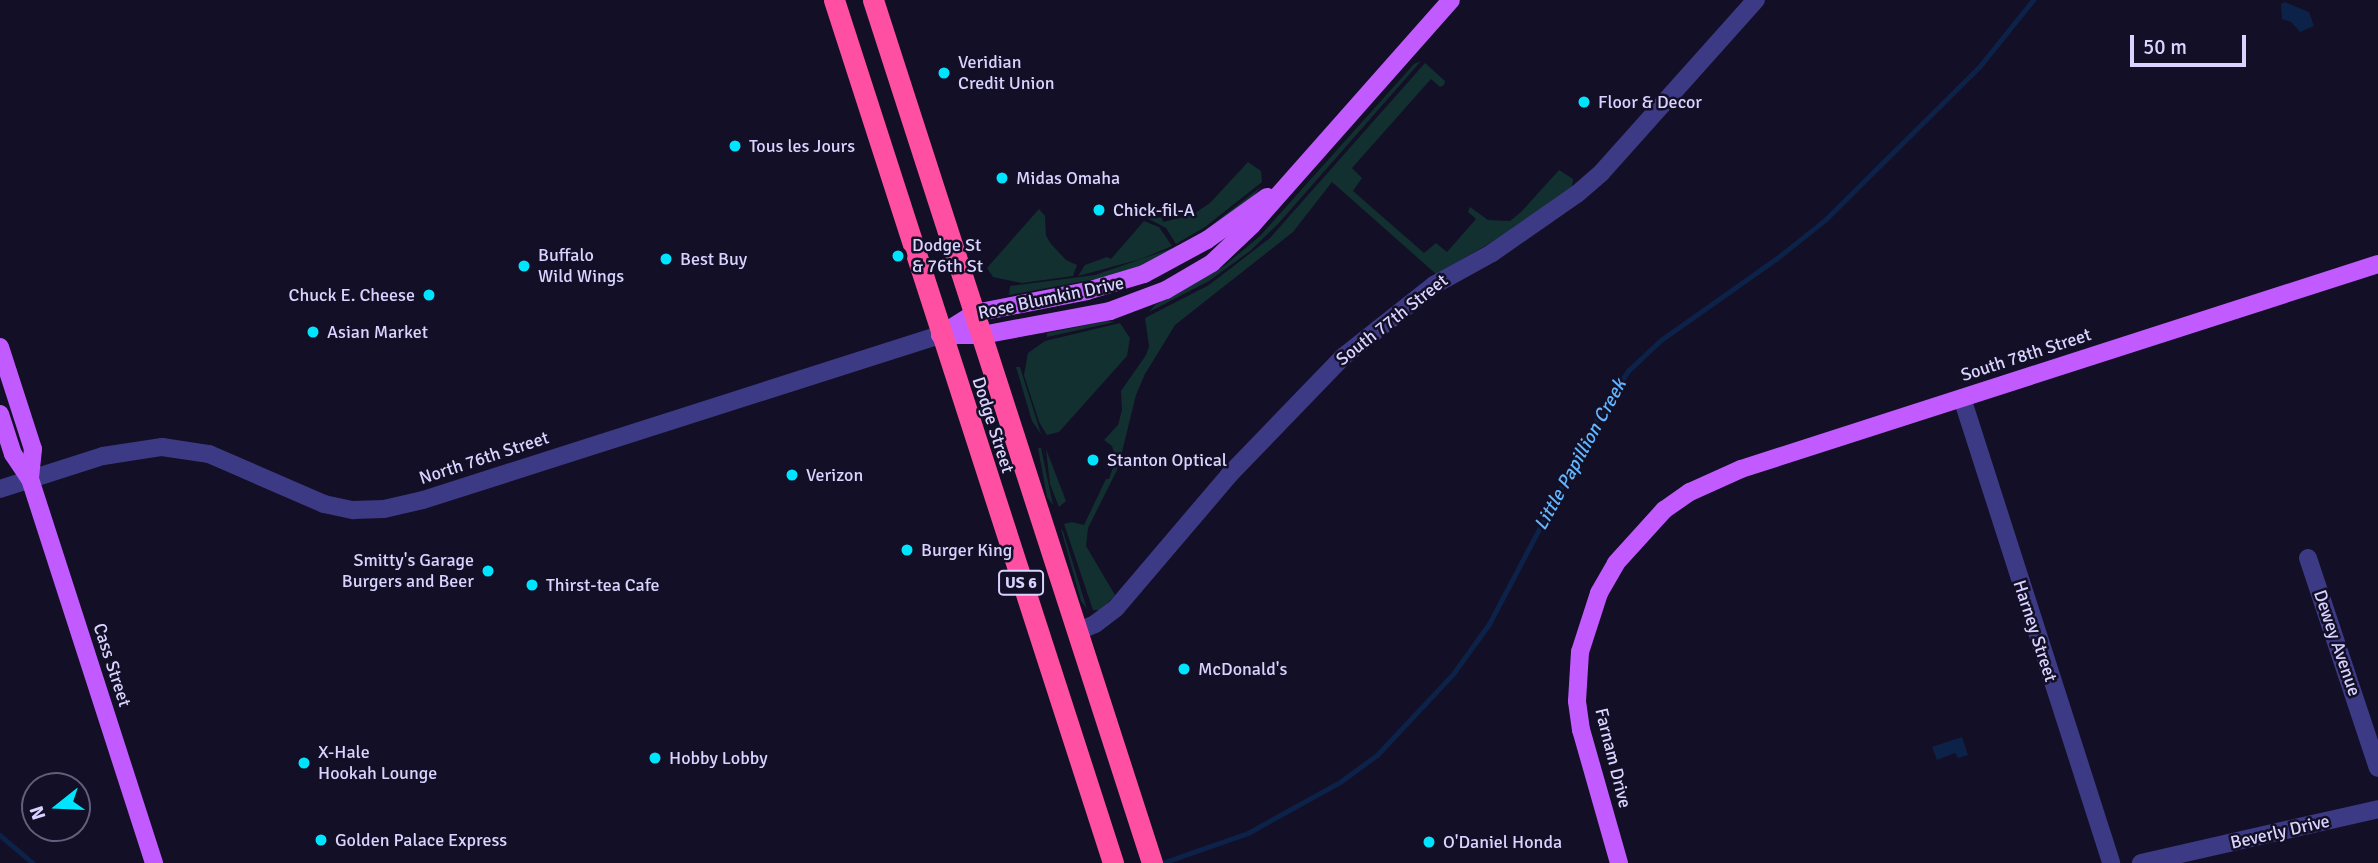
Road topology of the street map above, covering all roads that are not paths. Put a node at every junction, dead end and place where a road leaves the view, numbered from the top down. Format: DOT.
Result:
graph roads {
  1 [pos="834,0"];
  2 [pos="873,0"];
  3 [pos="1451,0"];
  4 [pos="1756,0"];
  5 [pos="1293,178"];
  6 [pos="2378,264"];
  7 [pos="975,313"];
  8 [pos="940,335"];
  9 [pos="982,335"];
  10 [pos="0,347"];
  11 [pos="1962,398"];
  12 [pos="0,414"];
  13 [pos="30,479"];
  14 [pos="0,489"];
  15 [pos="1690,492"];
  16 [pos="2308,558"];
  17 [pos="1077,632"];
  18 [pos="2378,768"];
  19 [pos="2378,809"];
  20 [pos="154,863"];
  21 [pos="1113,863"];
  22 [pos="1152,863"];
  23 [pos="1619,863"];
  24 [pos="2111,863"];
  25 [pos="2141,863"];
  1 -- 8 [label="highway, Dodge Street / US 6"];
  2 -- 7 [label="highway, Dodge Street / US 6"];
  3 -- 5 [label="main road, Rose Blumkin Drive"];
  4 -- 17 [label="street, South 77th Street"];
  5 -- 7 [label="main road, Rose Blumkin Drive"];
  5 -- 9 [label="main road, Rose Blumkin Drive"];
  6 -- 11 [label="main road, South 78th Street"];
  7 -- 8 [label="main road, North 76th Street"];
  7 -- 9 [label="highway, Dodge Street / US 6"];
  8 -- 9 [label="main road, Rose Blumkin Drive"];
  8 -- 13 [label="street, North 76th Street"];
  8 -- 21 [label="highway, Dodge Street / US 6"];
  9 -- 17 [label="highway, Dodge Street / US 6"];
  10 -- 13 [label="main road, Cass Street"];
  11 -- 15 [label="main road, South 78th Street"];
  11 -- 24 [label="street, Harney Street"];
  12 -- 13 [label="main road, Cass Street"];
  13 -- 14 [label="street, North 76th Street"];
  13 -- 20 [label="main road, Cass Street"];
  15 -- 23 [label="main road, Farnam Drive"];
  16 -- 18 [label="street, Dewey Avenue"];
  17 -- 22 [label="highway, Dodge Street / US 6"];
  19 -- 25 [label="street, Beverly Drive"];
}
